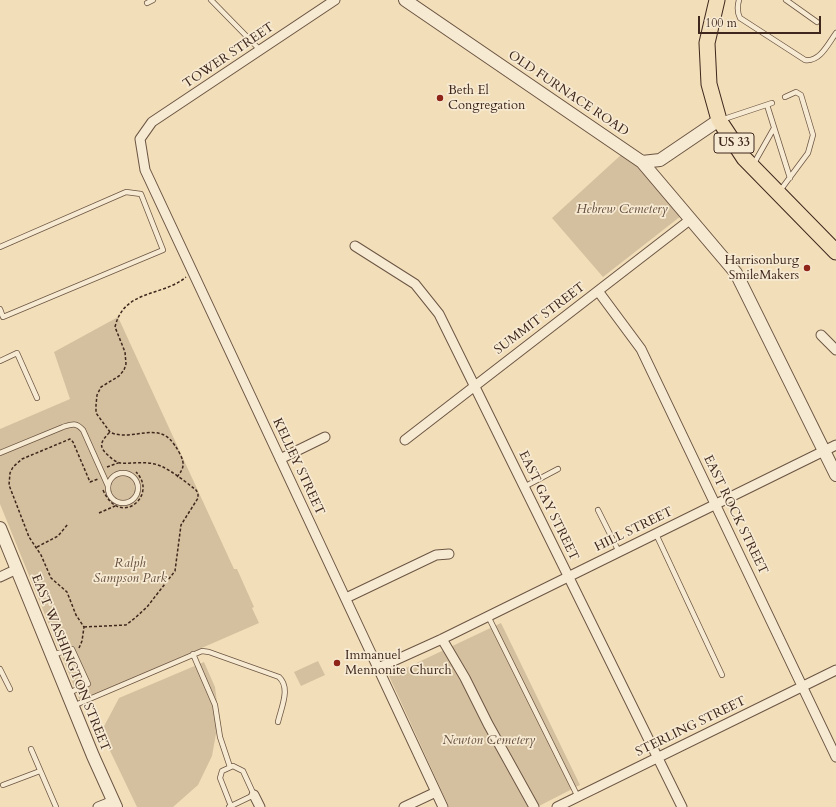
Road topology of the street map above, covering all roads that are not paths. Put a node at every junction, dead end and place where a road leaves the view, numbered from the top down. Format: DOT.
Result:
graph roads {
  1 [pos="153,0"];
  2 [pos="211,0"];
  3 [pos="335,0"];
  4 [pos="405,0"];
  5 [pos="717,0"];
  6 [pos="739,0"];
  7 [pos="786,0"];
  8 [pos="147,3"];
  9 [pos="817,22"];
  10 [pos="836,33"];
  11 [pos="261,51"];
  12 [pos="785,97"];
  13 [pos="772,103"];
  14 [pos="766,106"];
  15 [pos="719,120"];
  16 [pos="774,128"];
  17 [pos="141,136"];
  18 [pos="642,162"];
  19 [pos="752,167"];
  20 [pos="790,178"];
  21 [pos="778,193"];
  22 [pos="691,219"];
  23 [pos="355,246"];
  24 [pos="0,247"];
  25 [pos="836,252"];
  26 [pos="598,292"];
  27 [pos="0,310"];
  28 [pos="821,334"];
  29 [pos="836,350"];
  30 [pos="0,361"];
  31 [pos="474,386"];
  32 [pos="37,398"];
  33 [pos="325,437"];
  34 [pos="405,440"];
  35 [pos="836,445"];
  36 [pos="824,451"];
  37 [pos="0,454"];
  38 [pos="280,459"];
  39 [pos="558,469"];
  40 [pos="836,475"];
  41 [pos="108,486"];
  42 [pos="524,487"];
  43 [pos="715,505"];
  44 [pos="598,510"];
  45 [pos="0,528"];
  46 [pos="656,534"];
  47 [pos="619,552"];
  48 [pos="449,554"];
  49 [pos="17,569"];
  50 [pos="568,577"];
  51 [pos="0,578"];
  52 [pos="346,598"];
  53 [pos="488,616"];
  54 [pos="442,639"];
  55 [pos="193,654"];
  56 [pos="52,655"];
  57 [pos="378,668"];
  58 [pos="0,669"];
  59 [pos="836,670"];
  60 [pos="722,675"];
  61 [pos="802,686"];
  62 [pos="10,688"];
  63 [pos="67,694"];
  64 [pos="73,706"];
  65 [pos="278,722"];
  66 [pos="30,749"];
  67 [pos="836,757"];
  68 [pos="657,758"];
  69 [pos="230,767"];
  70 [pos="40,771"];
  71 [pos="3,785"];
  72 [pos="436,792"];
  73 [pos="254,795"];
  74 [pos="578,797"];
  75 [pos="114,804"];
  76 [pos="230,806"];
  77 [pos="56,807"];
  78 [pos="98,807"];
  79 [pos="260,807"];
  80 [pos="404,807"];
  81 [pos="443,807"];
  82 [pos="534,807"];
  83 [pos="557,807"];
  84 [pos="682,807"];
  1 -- 8 [label="lane"];
  2 -- 11 [label="lane"];
  3 -- 11 [label="street, TOWER STREET"];
  4 -- 18 [label="street, OLD FURNACE ROAD"];
  5 -- 15 [label="main road, US 33"];
  6 -- 10 [label="lane"];
  7 -- 9 [label="lane"];
  11 -- 17 [label="street, TOWER STREET"];
  12 -- 20 [label="lane"];
  13 -- 14 [label="lane"];
  14 -- 15 [label="lane"];
  14 -- 16 [label="lane"];
  15 -- 18 [label="street"];
  15 -- 19 [label="main road, US 33"];
  16 -- 19 [label="lane"];
  16 -- 20 [label="lane"];
  17 -- 38 [label="street, KELLEY STREET"];
  18 -- 22 [label="street, OLD FURNACE ROAD"];
  19 -- 21 [label="main road, US 33"];
  20 -- 21 [label="lane"];
  21 -- 25 [label="main road, US 33"];
  22 -- 26 [label="street, SUMMIT STREET"];
  22 -- 36 [label="street, OLD FURNACE ROAD"];
  23 -- 31 [label="street, EAST GAY STREET"];
  24 -- 27 [label="lane"];
  26 -- 31 [label="street, SUMMIT STREET"];
  26 -- 43 [label="street, EAST ROCK STREET"];
  28 -- 29 [label="street"];
  30 -- 32 [label="lane"];
  31 -- 34 [label="street, SUMMIT STREET"];
  31 -- 42 [label="street, EAST GAY STREET"];
  33 -- 38 [label="street"];
  35 -- 36 [label="street, HILL STREET"];
  36 -- 40 [label="street, OLD FURNACE ROAD"];
  36 -- 43 [label="street, HILL STREET"];
  37 -- 41 [label="lane"];
  38 -- 52 [label="street, KELLEY STREET"];
  39 -- 42 [label="lane"];
  41 -- 41 [label="lane"];
  42 -- 50 [label="street, EAST GAY STREET"];
  43 -- 46 [label="street, HILL STREET"];
  43 -- 61 [label="street, EAST ROCK STREET"];
  44 -- 47 [label="lane"];
  45 -- 49 [label="street, EAST WASHINGTON STREET"];
  46 -- 47 [label="street, HILL STREET"];
  46 -- 60 [label="lane"];
  47 -- 50 [label="street, HILL STREET"];
  48 -- 52 [label="street"];
  49 -- 51 [label="street"];
  49 -- 56 [label="street, EAST WASHINGTON STREET"];
  50 -- 53 [label="street, HILL STREET"];
  50 -- 68 [label="street, EAST GAY STREET"];
  52 -- 57 [label="street, KELLEY STREET"];
  53 -- 54 [label="street, HILL STREET"];
  53 -- 74 [label="lane"];
  54 -- 57 [label="street, HILL STREET"];
  54 -- 82 [label="street"];
  55 -- 64 [label="lane"];
  55 -- 65 [label="lane"];
  55 -- 69 [label="lane"];
  56 -- 63 [label="street, EAST WASHINGTON STREET"];
  56 -- 63 [label="lane"];
  57 -- 72 [label="street, KELLEY STREET"];
  58 -- 62 [label="lane"];
  59 -- 61 [label="street, STERLING STREET"];
  61 -- 67 [label="street, EAST ROCK STREET"];
  61 -- 68 [label="street, STERLING STREET"];
  63 -- 64 [label="street, EAST WASHINGTON STREET"];
  64 -- 75 [label="street, EAST WASHINGTON STREET"];
  66 -- 70 [label="lane"];
  68 -- 74 [label="street, STERLING STREET"];
  68 -- 84 [label="street, EAST GAY STREET"];
  69 -- 73 [label="lane"];
  69 -- 76 [label="lane"];
  70 -- 71 [label="lane"];
  70 -- 77 [label="lane"];
  72 -- 80 [label="street"];
  72 -- 81 [label="street, KELLEY STREET"];
  73 -- 76 [label="lane"];
  73 -- 79 [label="street"];
  74 -- 83 [label="street, STERLING STREET"];
  75 -- 78 [label="street"];
}
